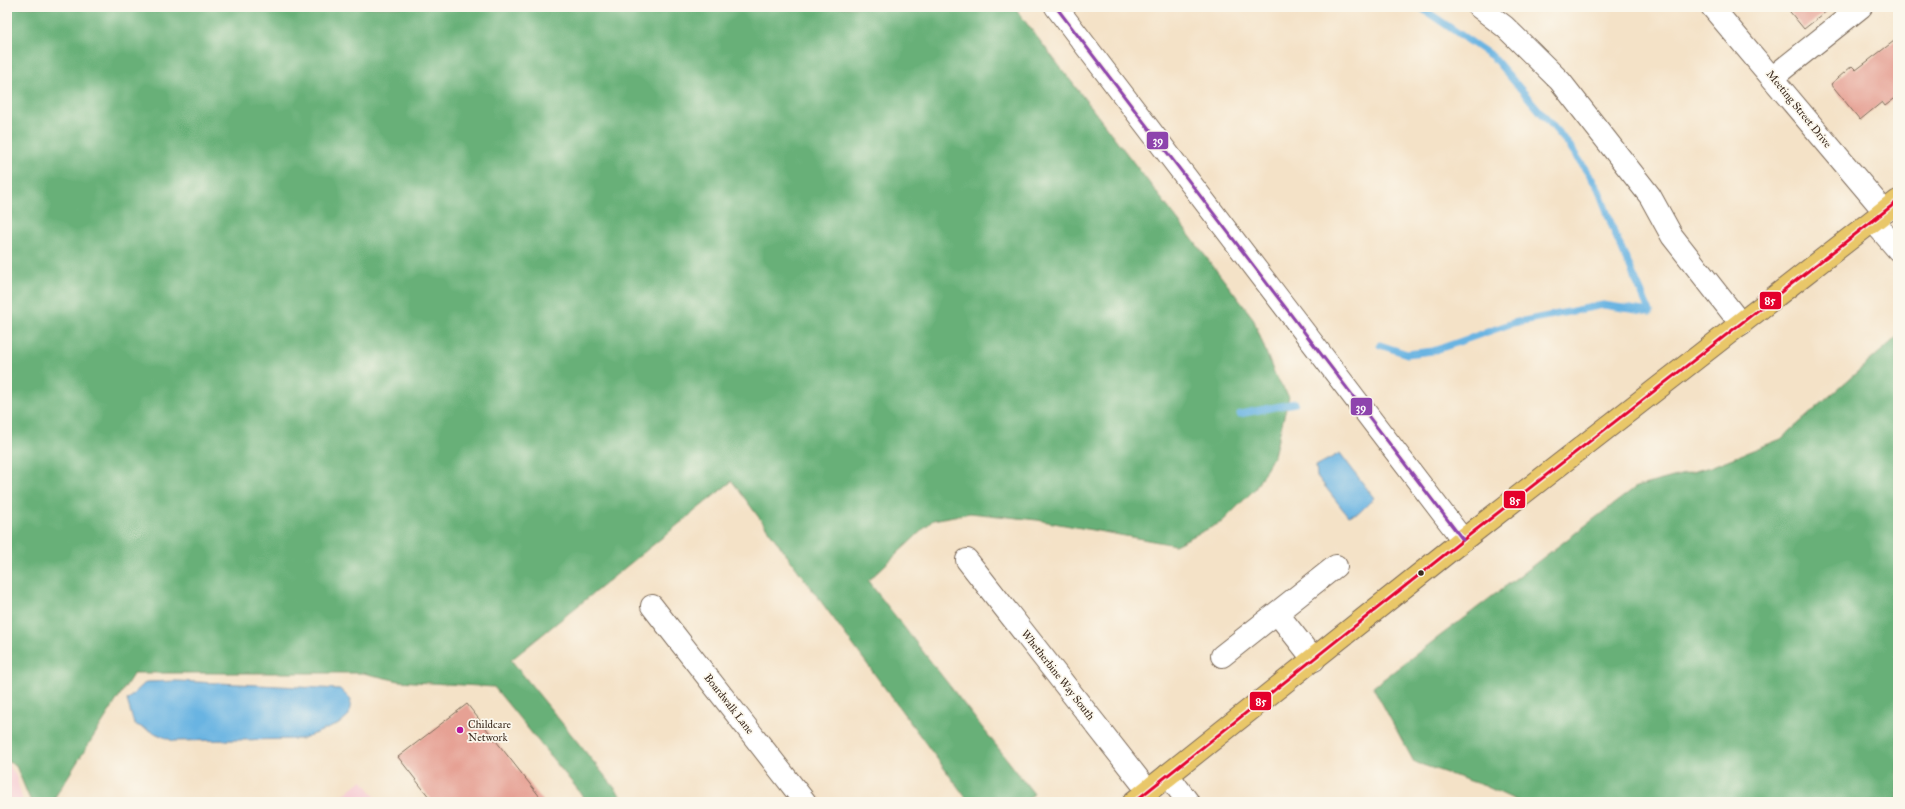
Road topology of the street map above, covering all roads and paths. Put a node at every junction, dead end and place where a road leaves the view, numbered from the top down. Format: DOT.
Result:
graph roads {
  1 [pos="1056,7"];
  2 [pos="1479,7"];
  3 [pos="1712,7"];
  4 [pos="1861,7"];
  5 [pos="1773,77"];
  6 [pos="1890,209"];
  7 [pos="1898,250"];
  8 [pos="1741,324"];
  9 [pos="1463,540"];
  10 [pos="968,560"];
  11 [pos="1336,566"];
  12 [pos="652,606"];
  13 [pos="1277,613"];
  14 [pos="1222,656"];
  15 [pos="1314,660"];
  16 [pos="1168,775"];
  17 [pos="1143,798"];
  18 [pos="805,802"];
  19 [pos="1188,802"];
  1 -- 9 [label="street"];
  2 -- 8 [label="street"];
  3 -- 5 [label="street, Meeting Street Drive"];
  4 -- 5 [label="street"];
  5 -- 6 [label="street, Meeting Street Drive"];
  6 -- 7 [label="street, Meeting Street Drive"];
  6 -- 8 [label="main road"];
  8 -- 9 [label="main road"];
  9 -- 15 [label="main road"];
  10 -- 17 [label="street, Whetherbine Way South"];
  11 -- 13 [label="street"];
  12 -- 18 [label="street, Boardwalk Lane"];
  13 -- 14 [label="street"];
  13 -- 15 [label="street"];
  15 -- 16 [label="main road"];
  16 -- 17 [label="main road"];
  16 -- 19 [label="street"];
}
